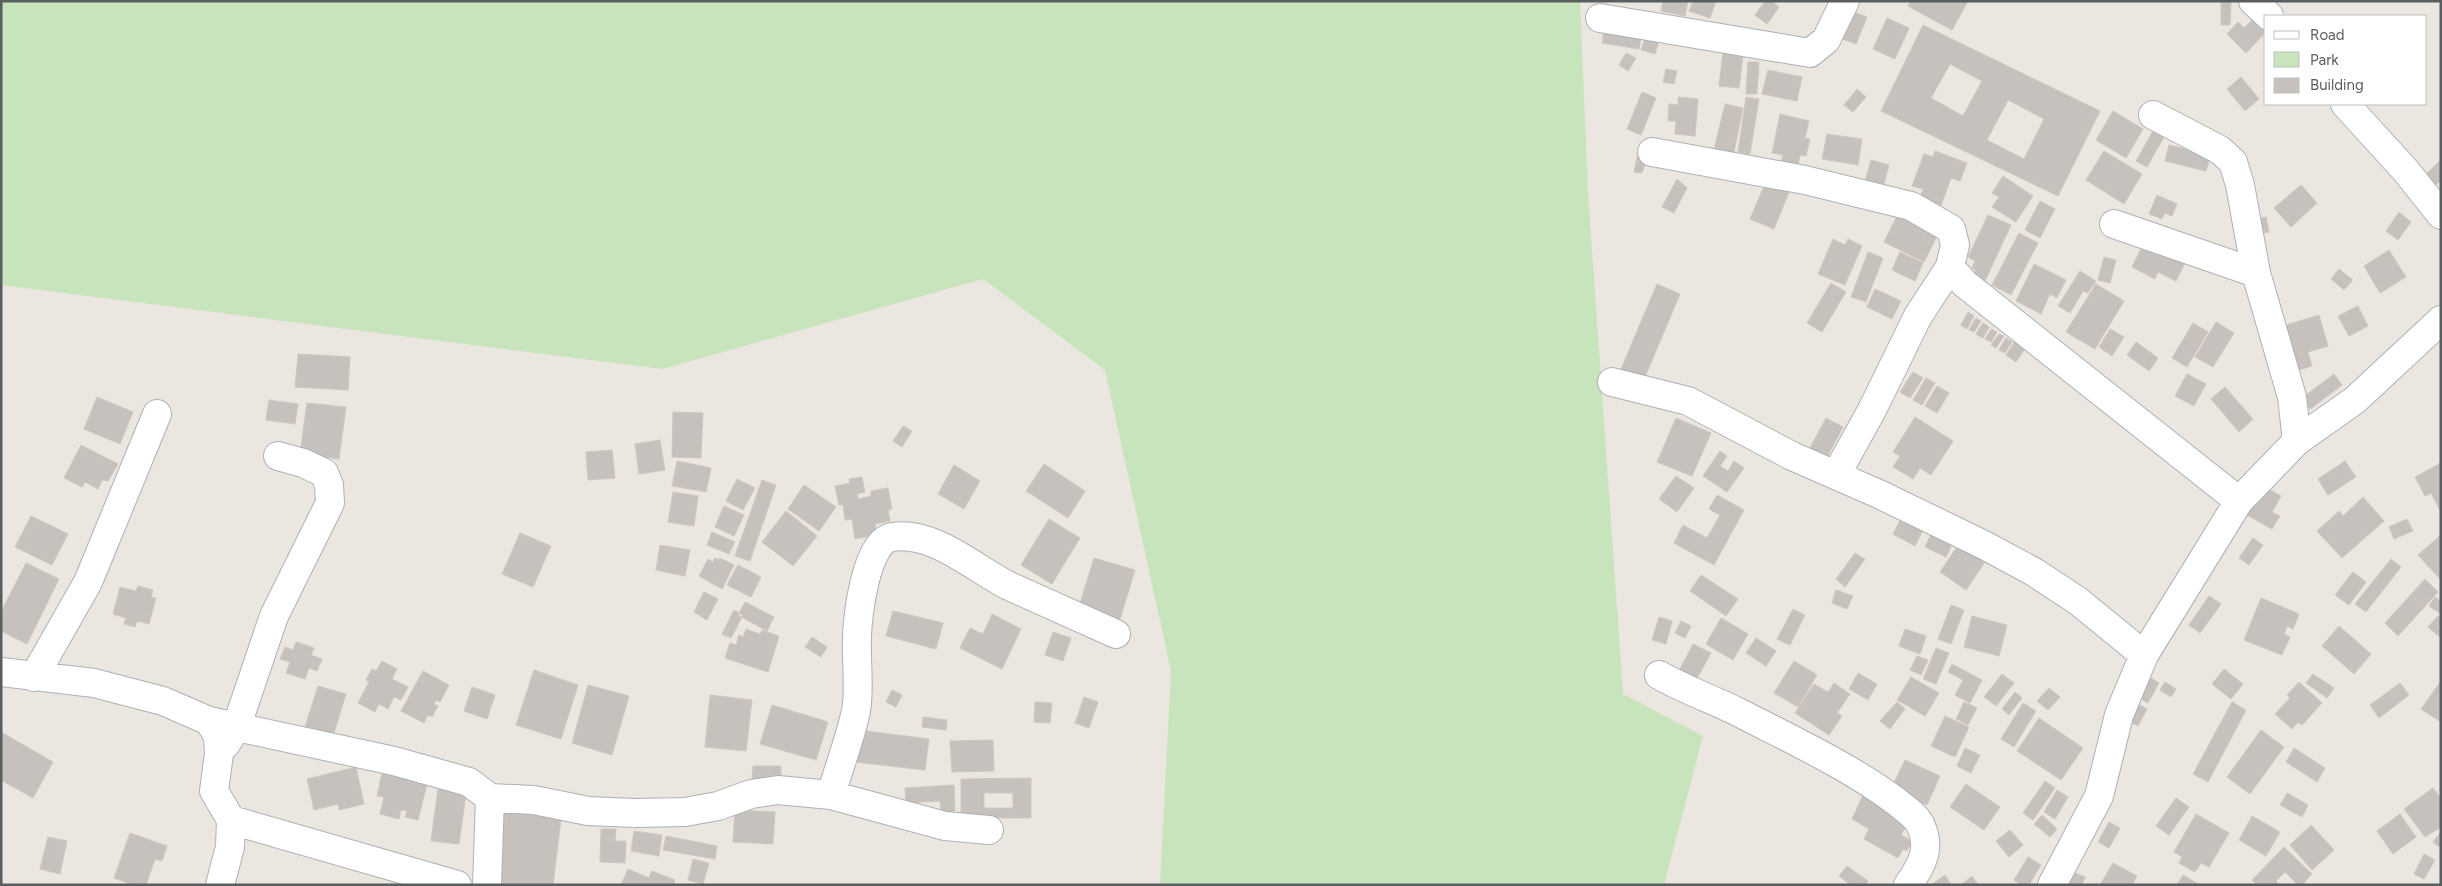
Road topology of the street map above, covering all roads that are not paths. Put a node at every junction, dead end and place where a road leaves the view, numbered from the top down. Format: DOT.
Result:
graph roads {
  1 [pos="1845,1"];
  2 [pos="2253,1"];
  3 [pos="2268,15"];
  4 [pos="1600,18"];
  5 [pos="2345,105"];
  6 [pos="2153,115"];
  7 [pos="1652,152"];
  8 [pos="2441,215"];
  9 [pos="2114,224"];
  10 [pos="1950,267"];
  11 [pos="2256,273"];
  12 [pos="2441,320"];
  13 [pos="1612,382"];
  14 [pos="158,414"];
  15 [pos="2297,441"];
  16 [pos="278,456"];
  17 [pos="1836,476"];
  18 [pos="2239,501"];
  19 [pos="1116,634"];
  20 [pos="2144,655"];
  21 [pos="1,672"];
  22 [pos="1659,675"];
  23 [pos="34,677"];
  24 [pos="209,721"];
  25 [pos="236,728"];
  26 [pos="219,754"];
  27 [pos="831,794"];
  28 [pos="490,798"];
  29 [pos="231,820"];
  30 [pos="989,830"];
  31 [pos="220,885"];
  32 [pos="457,885"];
  33 [pos="487,885"];
  34 [pos="1908,885"];
  35 [pos="2052,885"];
  1 -- 4 [label="street"];
  2 -- 3 [label="street"];
  5 -- 8 [label="street"];
  6 -- 11 [label="street"];
  7 -- 10 [label="street"];
  9 -- 11 [label="street"];
  10 -- 17 [label="street"];
  10 -- 18 [label="street"];
  11 -- 15 [label="street"];
  12 -- 15 [label="street"];
  13 -- 17 [label="street"];
  14 -- 23 [label="street"];
  15 -- 18 [label="street"];
  16 -- 25 [label="street"];
  17 -- 20 [label="street"];
  18 -- 20 [label="street"];
  19 -- 27 [label="street"];
  20 -- 35 [label="street"];
  21 -- 23 [label="street"];
  22 -- 34 [label="street"];
  23 -- 24 [label="street"];
  24 -- 25 [label="street"];
  24 -- 26 [label="street"];
  25 -- 26 [label="street"];
  25 -- 28 [label="street"];
  26 -- 29 [label="street"];
  27 -- 28 [label="street"];
  27 -- 30 [label="street"];
  28 -- 33 [label="street"];
  29 -- 31 [label="street"];
  29 -- 32 [label="street"];
}
